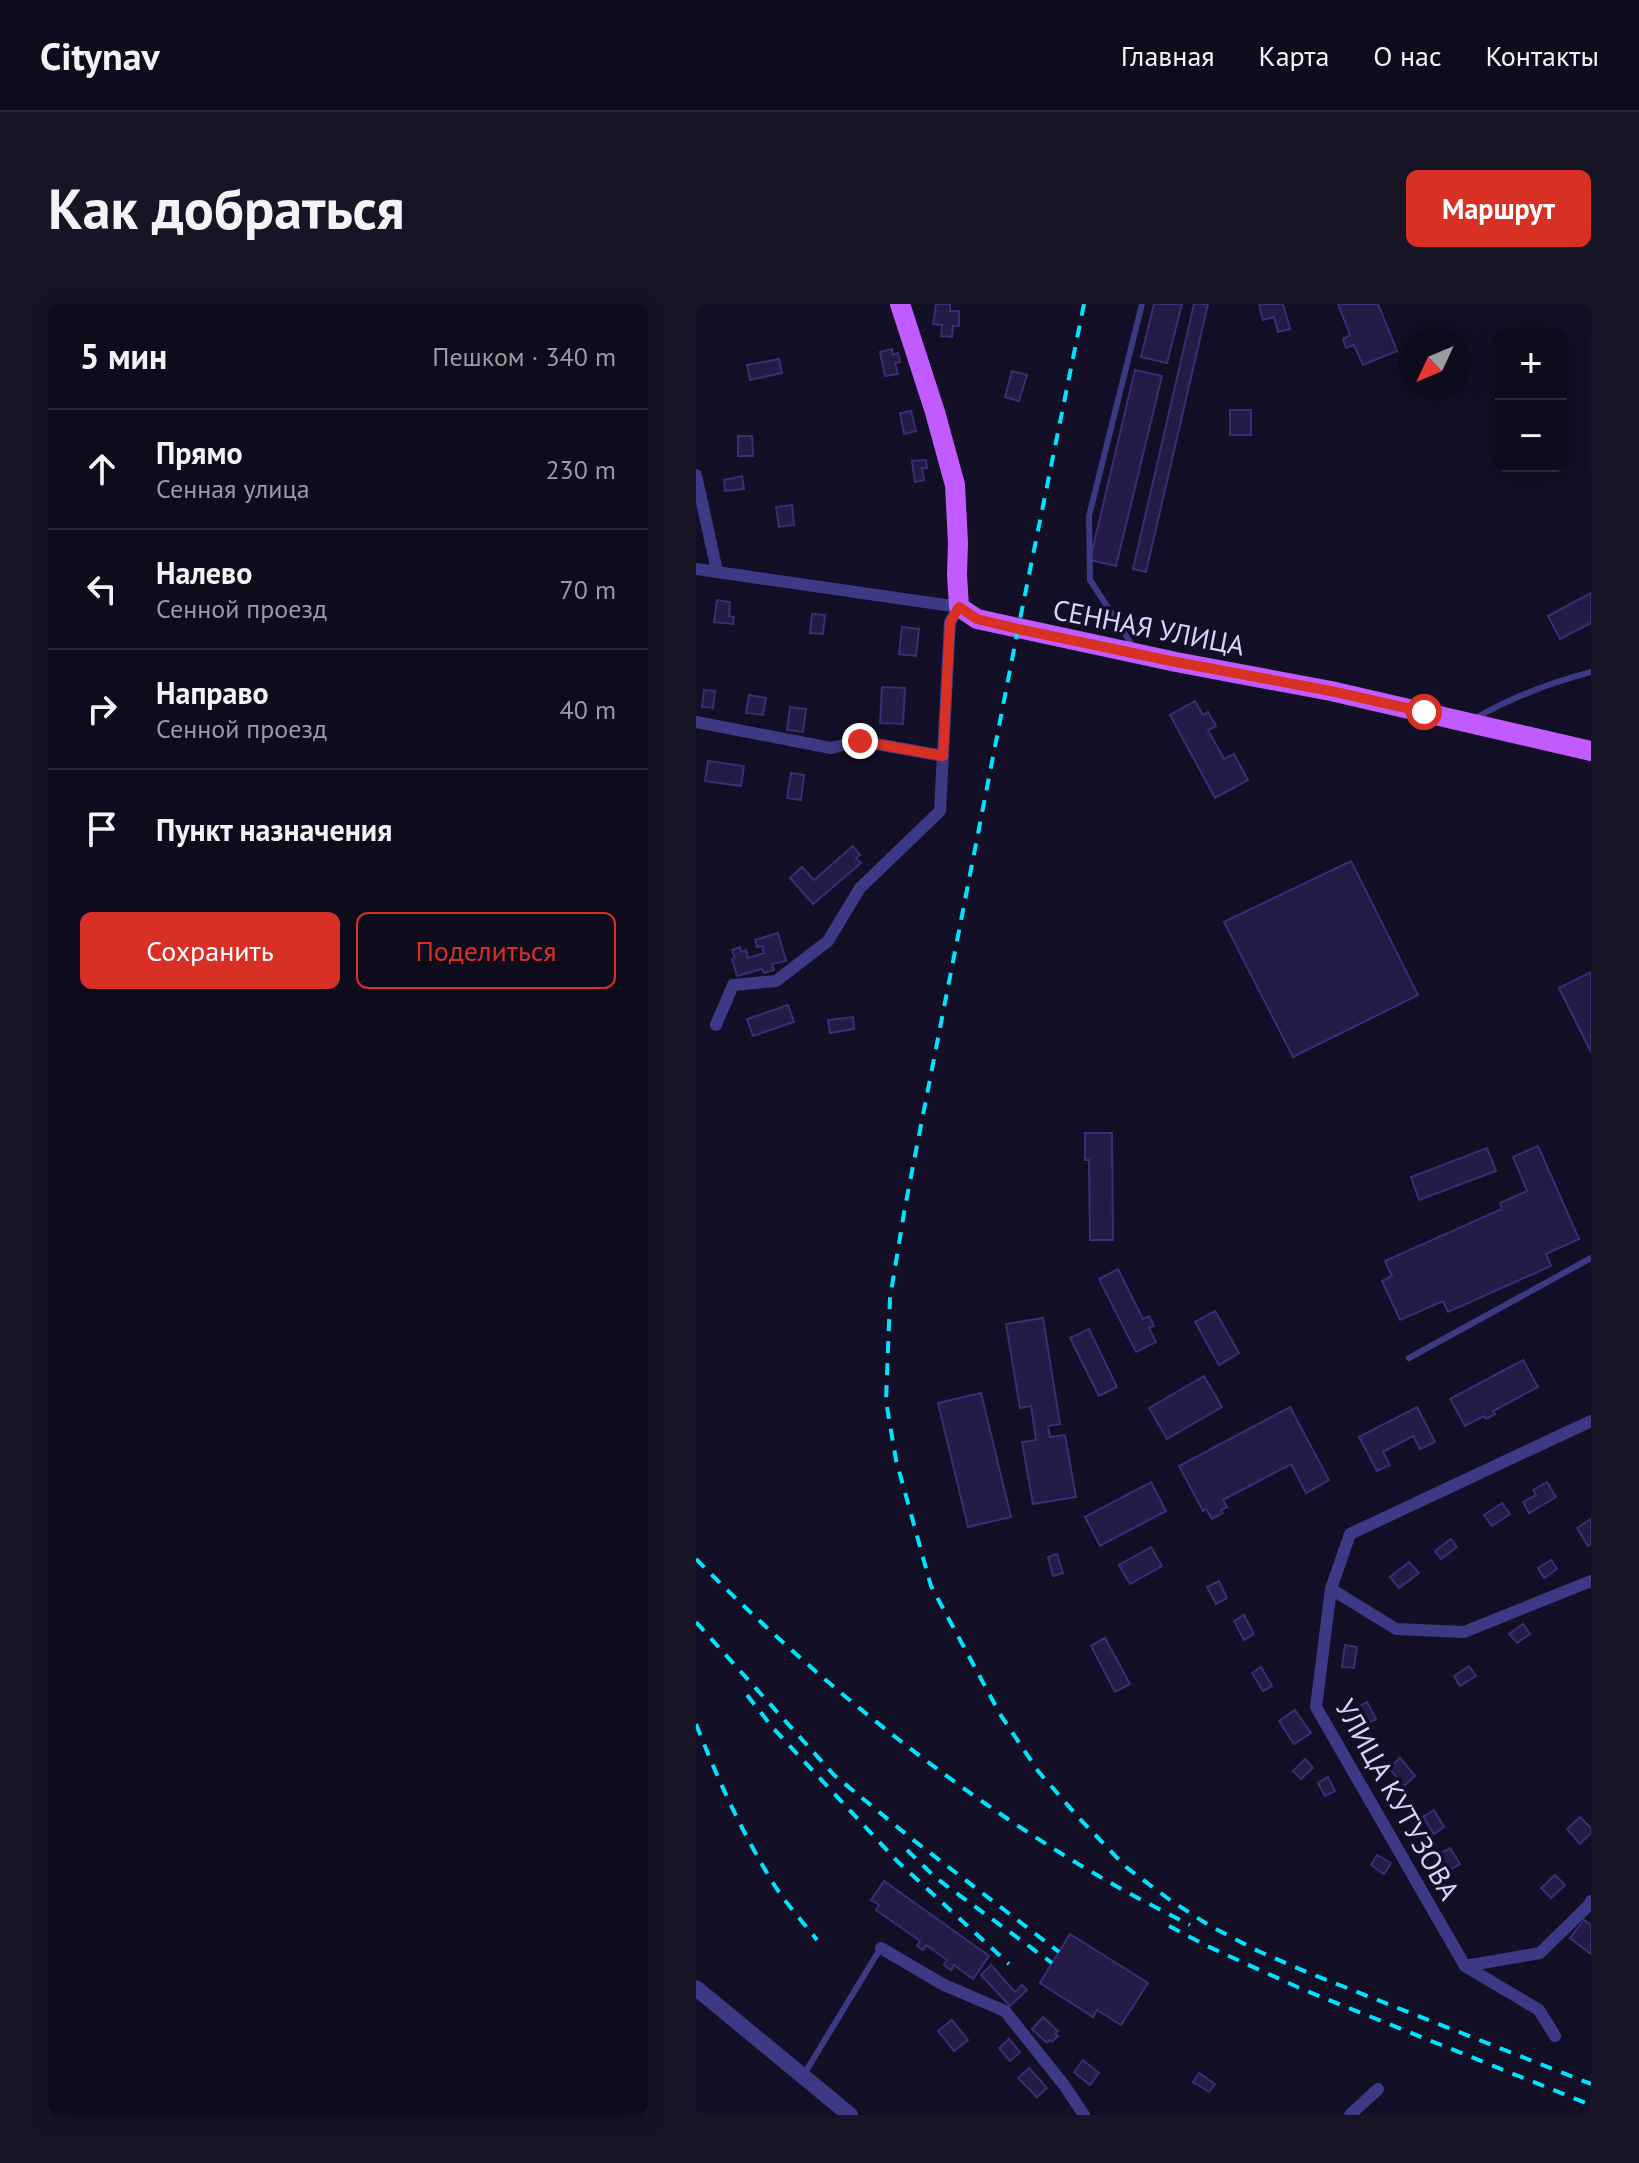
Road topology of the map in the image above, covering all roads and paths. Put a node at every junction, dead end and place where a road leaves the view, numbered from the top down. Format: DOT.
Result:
graph roads {
  1 [pos="900,304"];
  2 [pos="1142,304"];
  3 [pos="696,475"];
  4 [pos="696,569"];
  5 [pos="717,571"];
  6 [pos="959,607"];
  7 [pos="1138,654"];
  8 [pos="1591,672"];
  9 [pos="696,722"];
  10 [pos="1469,722"];
  11 [pos="1591,751"];
  12 [pos="943,756"];
  13 [pos="716,1025"];
  14 [pos="1591,1258"];
  15 [pos="1409,1358"];
  16 [pos="1591,1421"];
  17 [pos="1591,1581"];
  18 [pos="1331,1589"];
  19 [pos="1591,1901"];
  20 [pos="881,1948"];
  21 [pos="1465,1966"];
  22 [pos="696,1988"];
  23 [pos="1555,2036"];
  24 [pos="803,2076"];
  25 [pos="1378,2089"];
  26 [pos="850,2115"];
  27 [pos="1084,2115"];
  28 [pos="1350,2115"];
  1 -- 6 [label="main road"];
  2 -- 7 [label="lane"];
  3 -- 5 [label="street"];
  4 -- 5 [label="street, СЕННАЯ УЛИЦА"];
  5 -- 6 [label="street, СЕННАЯ УЛИЦА"];
  6 -- 7 [label="main road, СЕННАЯ УЛИЦА"];
  6 -- 12 [label="street"];
  7 -- 10 [label="main road, СЕННАЯ УЛИЦА"];
  8 -- 10 [label="lane"];
  9 -- 12 [label="street"];
  10 -- 11 [label="main road, СЕННАЯ УЛИЦА"];
  12 -- 13 [label="street"];
  14 -- 15 [label="lane"];
  16 -- 18 [label="street, УЛИЦА КУТУЗОВА"];
  17 -- 18 [label="street"];
  18 -- 21 [label="street, УЛИЦА КУТУЗОВА"];
  19 -- 21 [label="street"];
  20 -- 24 [label="lane"];
  20 -- 27 [label="street"];
  21 -- 23 [label="street"];
  22 -- 24 [label="street"];
  24 -- 26 [label="street"];
  25 -- 28 [label="street"];
}
